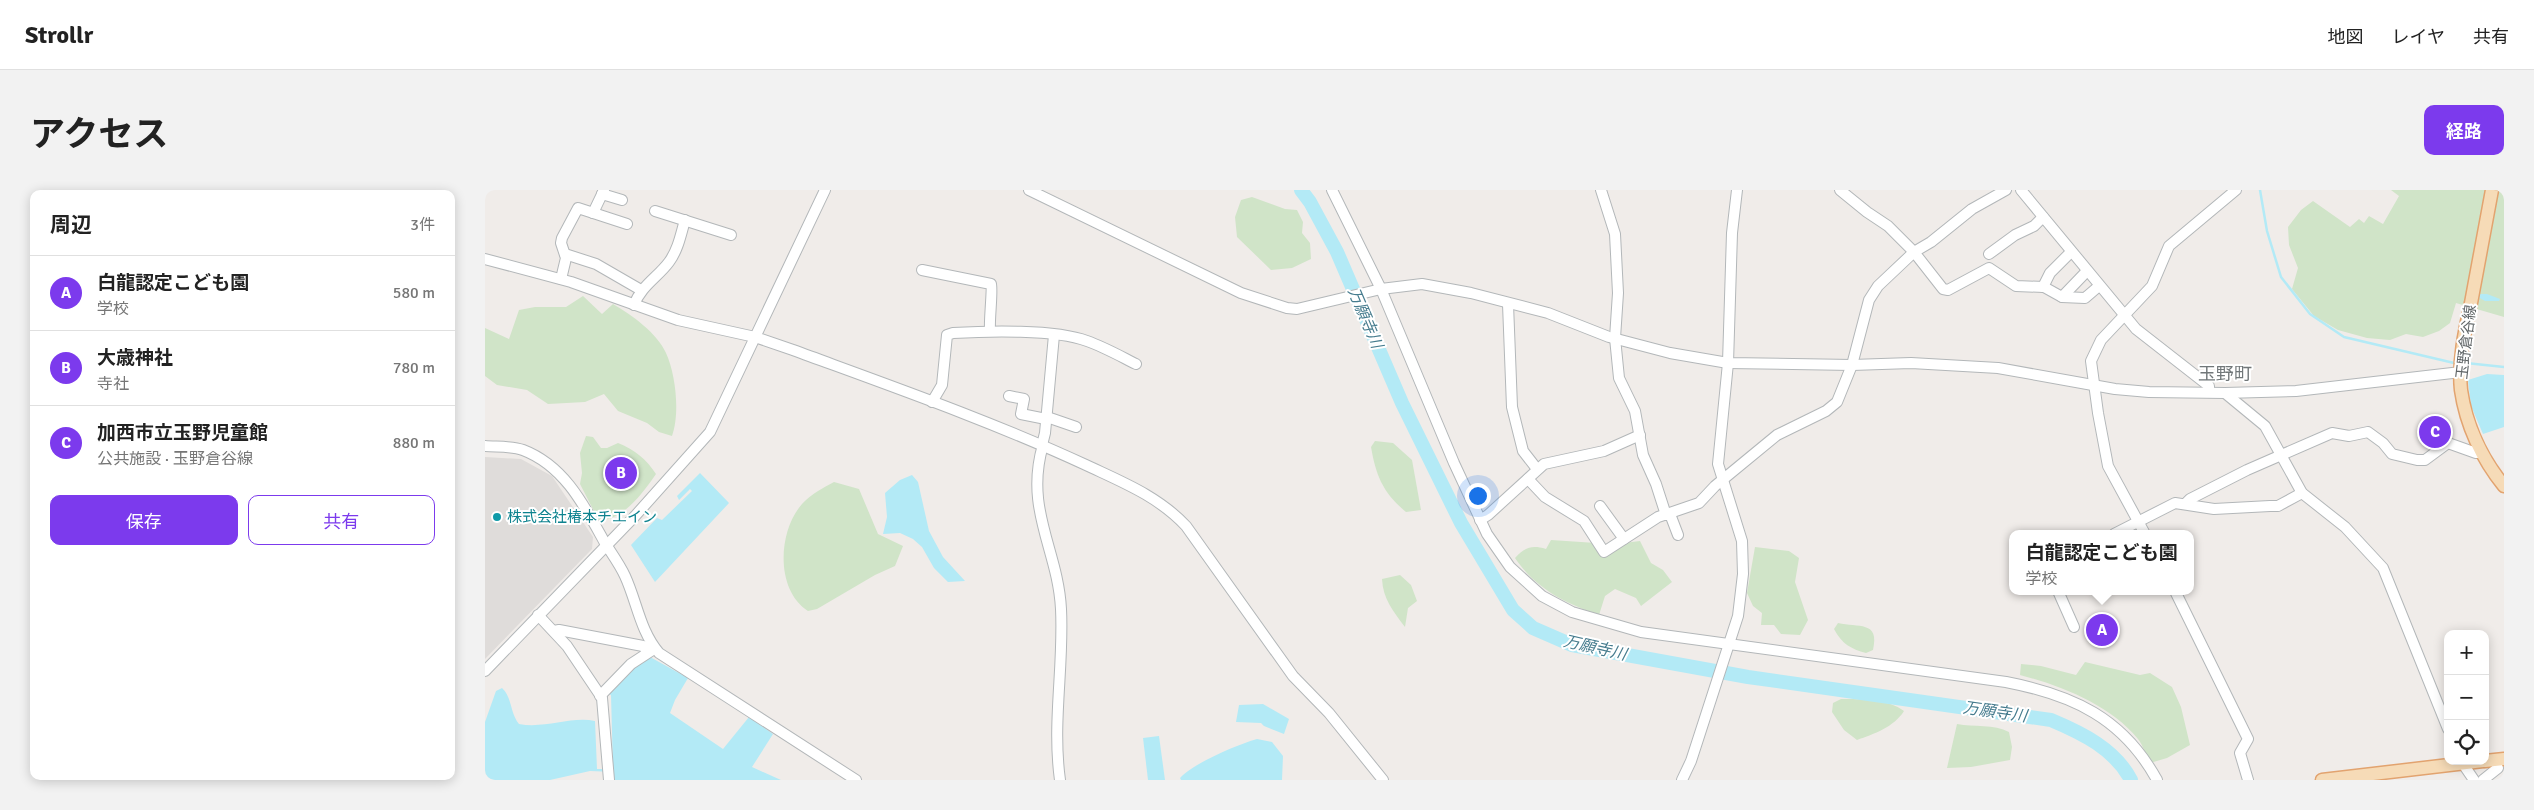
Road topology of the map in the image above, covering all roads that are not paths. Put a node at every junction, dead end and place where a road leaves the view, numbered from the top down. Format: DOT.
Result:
graph roads {
  1 [pos="825,190"];
  2 [pos="1029,190"];
  3 [pos="1332,190"];
  4 [pos="1601,190"];
  5 [pos="1737,190"];
  6 [pos="1840,190"];
  7 [pos="2006,190"];
  8 [pos="2021,190"];
  9 [pos="2236,190"];
  10 [pos="2491,190"];
  11 [pos="603,192"];
  12 [pos="622,200"];
  13 [pos="655,211"];
  14 [pos="593,213"];
  15 [pos="2043,217"];
  16 [pos="685,220"];
  17 [pos="627,224"];
  18 [pos="731,235"];
  19 [pos="575,244"];
  20 [pos="1914,252"];
  21 [pos="2071,252"];
  22 [pos="567,254"];
  23 [pos="1989,254"];
  24 [pos="485,259"];
  25 [pos="922,270"];
  26 [pos="2087,271"];
  27 [pos="561,279"];
  28 [pos="2099,286"];
  29 [pos="2043,287"];
  30 [pos="1380,289"];
  31 [pos="641,290"];
  32 [pos="2062,297"];
  33 [pos="1508,304"];
  34 [pos="634,305"];
  35 [pos="2124,314"];
  36 [pos="991,332"];
  37 [pos="1054,335"];
  38 [pos="755,337"];
  39 [pos="1615,338"];
  40 [pos="1729,363"];
  41 [pos="1136,364"];
  42 [pos="1852,365"];
  43 [pos="2461,372"];
  44 [pos="2095,385"];
  45 [pos="2209,392"];
  46 [pos="2225,393"];
  47 [pos="1009,396"];
  48 [pos="932,402"];
  49 [pos="1046,418"];
  50 [pos="1076,427"];
  51 [pos="1640,435"];
  52 [pos="1043,445"];
  53 [pos="485,446"];
  54 [pos="2481,452"];
  55 [pos="2282,455"];
  56 [pos="1537,469"];
  57 [pos="1528,479"];
  58 [pos="1724,481"];
  59 [pos="2504,486"];
  60 [pos="2303,492"];
  61 [pos="2185,504"];
  62 [pos="1600,506"];
  63 [pos="1668,515"];
  64 [pos="1480,520"];
  65 [pos="2139,522"];
  66 [pos="2122,530"];
  67 [pos="2143,530"];
  68 [pos="1678,535"];
  69 [pos="1624,539"];
  70 [pos="607,546"];
  71 [pos="2060,595"];
  72 [pos="2177,595"];
  73 [pos="538,615"];
  74 [pos="2074,627"];
  75 [pos="554,631"];
  76 [pos="1728,644"];
  77 [pos="652,650"];
  78 [pos="485,671"];
  79 [pos="601,696"];
  80 [pos="2444,720"];
  81 [pos="2444,764"];
  82 [pos="2496,764"];
  83 [pos="2463,765"];
  84 [pos="609,780"];
  85 [pos="856,780"];
  86 [pos="1060,780"];
  87 [pos="1383,780"];
  88 [pos="1682,780"];
  89 [pos="2157,780"];
  90 [pos="2248,780"];
  91 [pos="2322,780"];
  92 [pos="2474,780"];
  93 [pos="2483,780"];
  1 -- 38 [label="street"];
  2 -- 30 [label="street"];
  3 -- 30 [label="street"];
  4 -- 39 [label="street"];
  5 -- 40 [label="street"];
  6 -- 20 [label="street"];
  7 -- 20 [label="street"];
  8 -- 15 [label="street"];
  9 -- 35 [label="street"];
  10 -- 43 [label="main road, 玉野倉谷線"];
  11 -- 12 [label="street"];
  11 -- 14 [label="street"];
  13 -- 16 [label="street"];
  14 -- 17 [label="street"];
  14 -- 22 [label="street"];
  15 -- 21 [label="street"];
  15 -- 23 [label="street"];
  16 -- 18 [label="street"];
  16 -- 31 [label="street"];
  19 -- 22 [label="street"];
  20 -- 29 [label="street"];
  20 -- 42 [label="street"];
  21 -- 26 [label="street"];
  21 -- 29 [label="street"];
  22 -- 27 [label="street"];
  22 -- 31 [label="street"];
  24 -- 27 [label="street"];
  25 -- 36 [label="street"];
  26 -- 28 [label="street"];
  26 -- 32 [label="street"];
  27 -- 34 [label="street"];
  28 -- 32 [label="street"];
  28 -- 35 [label="street"];
  29 -- 32 [label="street"];
  30 -- 33 [label="street"];
  30 -- 64 [label="street"];
  31 -- 34 [label="street"];
  33 -- 39 [label="street"];
  33 -- 56 [label="street"];
  34 -- 38 [label="street"];
  35 -- 44 [label="street"];
  35 -- 45 [label="street"];
  36 -- 37 [label="street"];
  36 -- 48 [label="street"];
  37 -- 41 [label="street"];
  37 -- 49 [label="street"];
  38 -- 48 [label="street"];
  38 -- 70 [label="street"];
  39 -- 40 [label="street"];
  39 -- 51 [label="street"];
  40 -- 42 [label="street"];
  40 -- 58 [label="street"];
  42 -- 44 [label="street"];
  42 -- 58 [label="street"];
  43 -- 46 [label="street"];
  43 -- 54 [label="main road, 玉野倉谷線"];
  44 -- 45 [label="street"];
  44 -- 65 [label="street"];
  45 -- 46 [label="street"];
  46 -- 55 [label="street"];
  47 -- 49 [label="street"];
  48 -- 52 [label="street"];
  49 -- 50 [label="street"];
  49 -- 52 [label="street"];
  51 -- 56 [label="street"];
  51 -- 63 [label="street"];
  52 -- 86 [label="street"];
  52 -- 87 [label="street"];
  53 -- 70 [label="street"];
  54 -- 55 [label="street"];
  54 -- 59 [label="main road, 玉野倉谷線"];
  55 -- 60 [label="street"];
  55 -- 61 [label="street"];
  56 -- 57 [label="street"];
  57 -- 64 [label="street"];
  57 -- 69 [label="street"];
  58 -- 63 [label="street"];
  58 -- 76 [label="street"];
  60 -- 61 [label="street"];
  60 -- 80 [label="street"];
  61 -- 65 [label="street"];
  62 -- 69 [label="street"];
  63 -- 68 [label="street"];
  63 -- 69 [label="street"];
  64 -- 76 [label="street"];
  65 -- 66 [label="street"];
  65 -- 67 [label="street"];
  70 -- 73 [label="street"];
  70 -- 77 [label="street"];
  71 -- 74 [label="street"];
  72 -- 90 [label="street"];
  73 -- 75 [label="street"];
  73 -- 78 [label="street"];
  75 -- 77 [label="street"];
  75 -- 79 [label="street"];
  76 -- 88 [label="street"];
  76 -- 89 [label="street"];
  77 -- 79 [label="street"];
  77 -- 85 [label="street"];
  79 -- 84 [label="street"];
  81 -- 91 [label="main road"];
  82 -- 93 [label="street"];
  83 -- 92 [label="street"];
}
